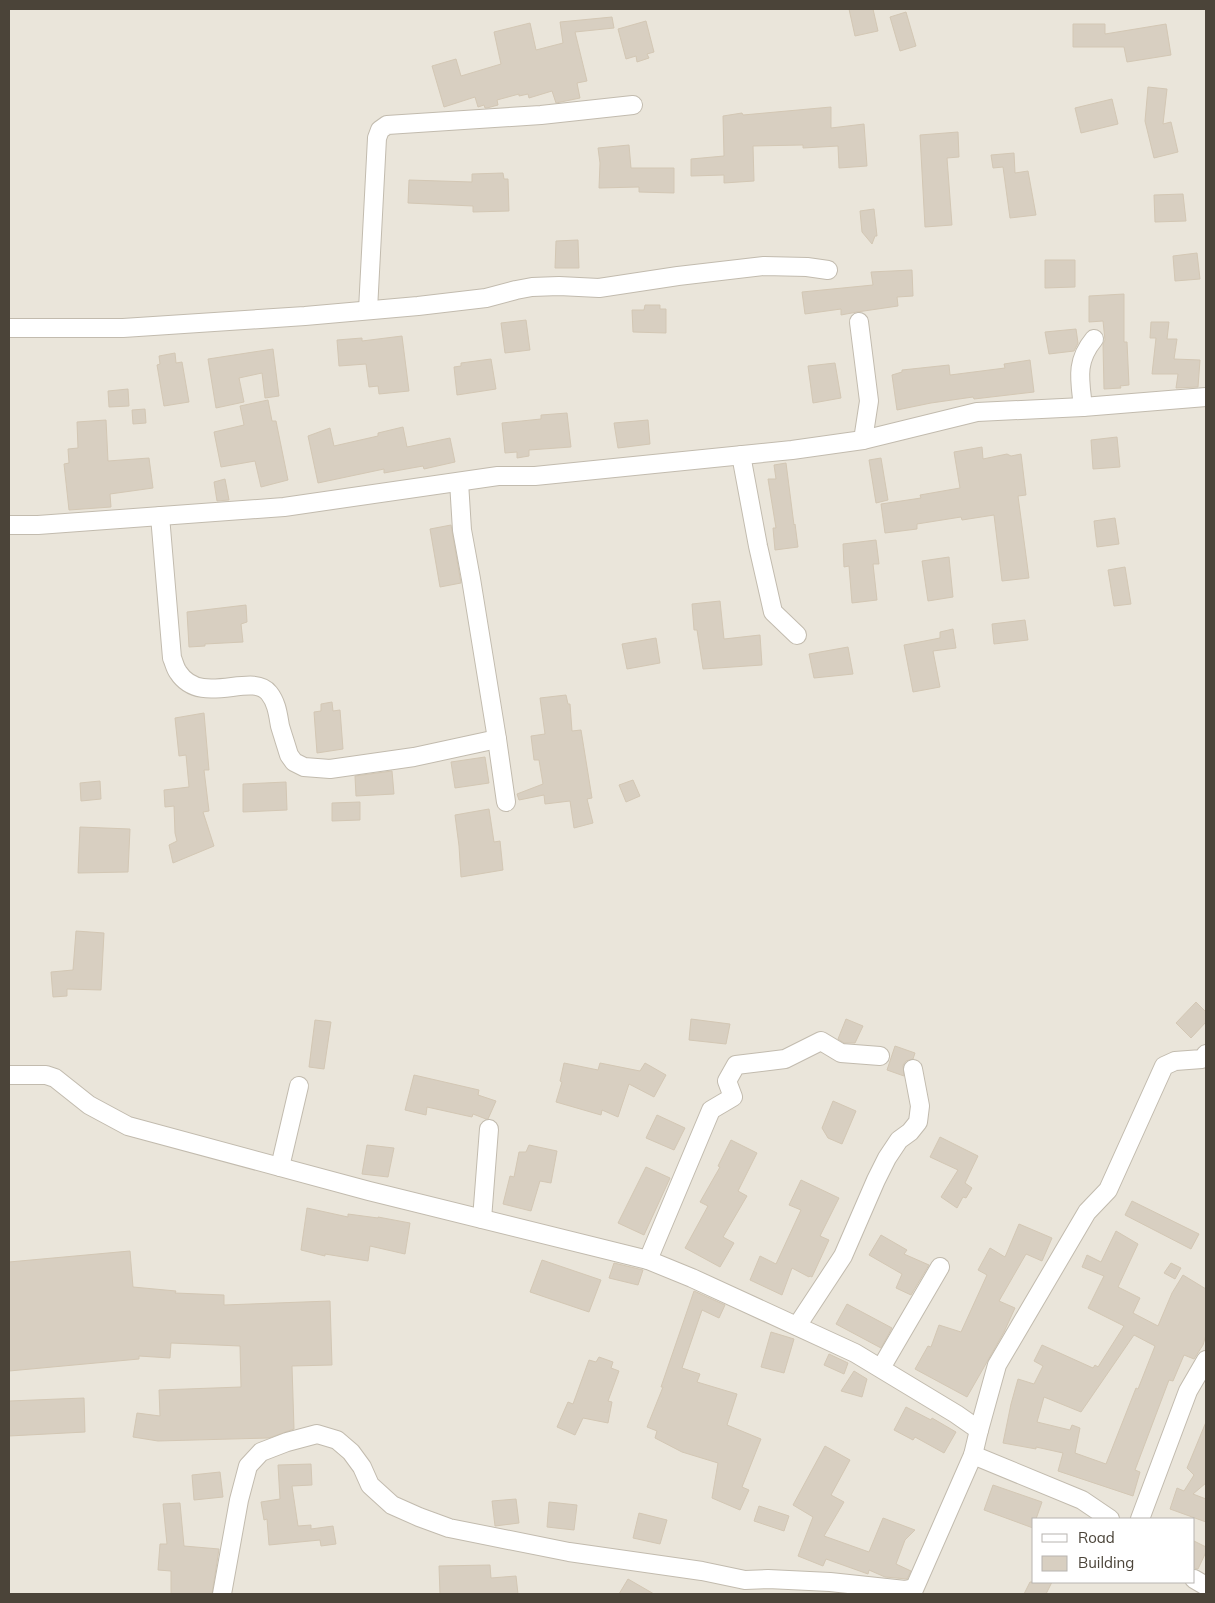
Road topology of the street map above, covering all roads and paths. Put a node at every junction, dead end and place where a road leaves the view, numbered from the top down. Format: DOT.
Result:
graph roads {
  1 [pos="633,105"];
  2 [pos="828,270"];
  3 [pos="368,310"];
  4 [pos="859,322"];
  5 [pos="9,328"];
  6 [pos="1094,339"];
  7 [pos="1206,398"];
  8 [pos="1083,407"];
  9 [pos="863,440"];
  10 [pos="741,455"];
  11 [pos="459,482"];
  12 [pos="160,516"];
  13 [pos="9,525"];
  14 [pos="797,634"];
  15 [pos="497,739"];
  16 [pos="506,802"];
  17 [pos="1206,1054"];
  18 [pos="880,1056"];
  19 [pos="913,1069"];
  20 [pos="9,1075"];
  21 [pos="299,1086"];
  22 [pos="489,1128"];
  23 [pos="280,1167"];
  24 [pos="482,1219"];
  25 [pos="648,1260"];
  26 [pos="940,1267"];
  27 [pos="797,1326"];
  28 [pos="1206,1360"];
  29 [pos="881,1368"];
  30 [pos="979,1430"];
  31 [pos="973,1455"];
  32 [pos="1109,1518"];
  33 [pos="1140,1518"];
  34 [pos="1195,1580"];
  35 [pos="1206,1586"];
  36 [pos="913,1591"];
  37 [pos="222,1594"];
  1 -- 3 [label="street"];
  2 -- 3 [label="street"];
  3 -- 5 [label="street"];
  4 -- 9 [label="street"];
  6 -- 8 [label="street"];
  7 -- 8 [label="street"];
  8 -- 9 [label="street"];
  9 -- 10 [label="street"];
  10 -- 11 [label="street"];
  10 -- 14 [label="street"];
  11 -- 12 [label="street"];
  11 -- 15 [label="street"];
  12 -- 13 [label="street"];
  12 -- 15 [label="street"];
  15 -- 16 [label="street"];
  17 -- 30 [label="street"];
  18 -- 25 [label="street"];
  19 -- 27 [label="street"];
  20 -- 23 [label="street"];
  21 -- 23 [label="street"];
  22 -- 24 [label="street"];
  23 -- 24 [label="street"];
  24 -- 25 [label="street"];
  25 -- 27 [label="street"];
  26 -- 29 [label="street"];
  27 -- 29 [label="street"];
  28 -- 33 [label="street"];
  29 -- 30 [label="street"];
  30 -- 31 [label="street"];
  31 -- 32 [label="street"];
  31 -- 36 [label="street"];
  34 -- 35 [label="street"];
  36 -- 37 [label="street"];
}
